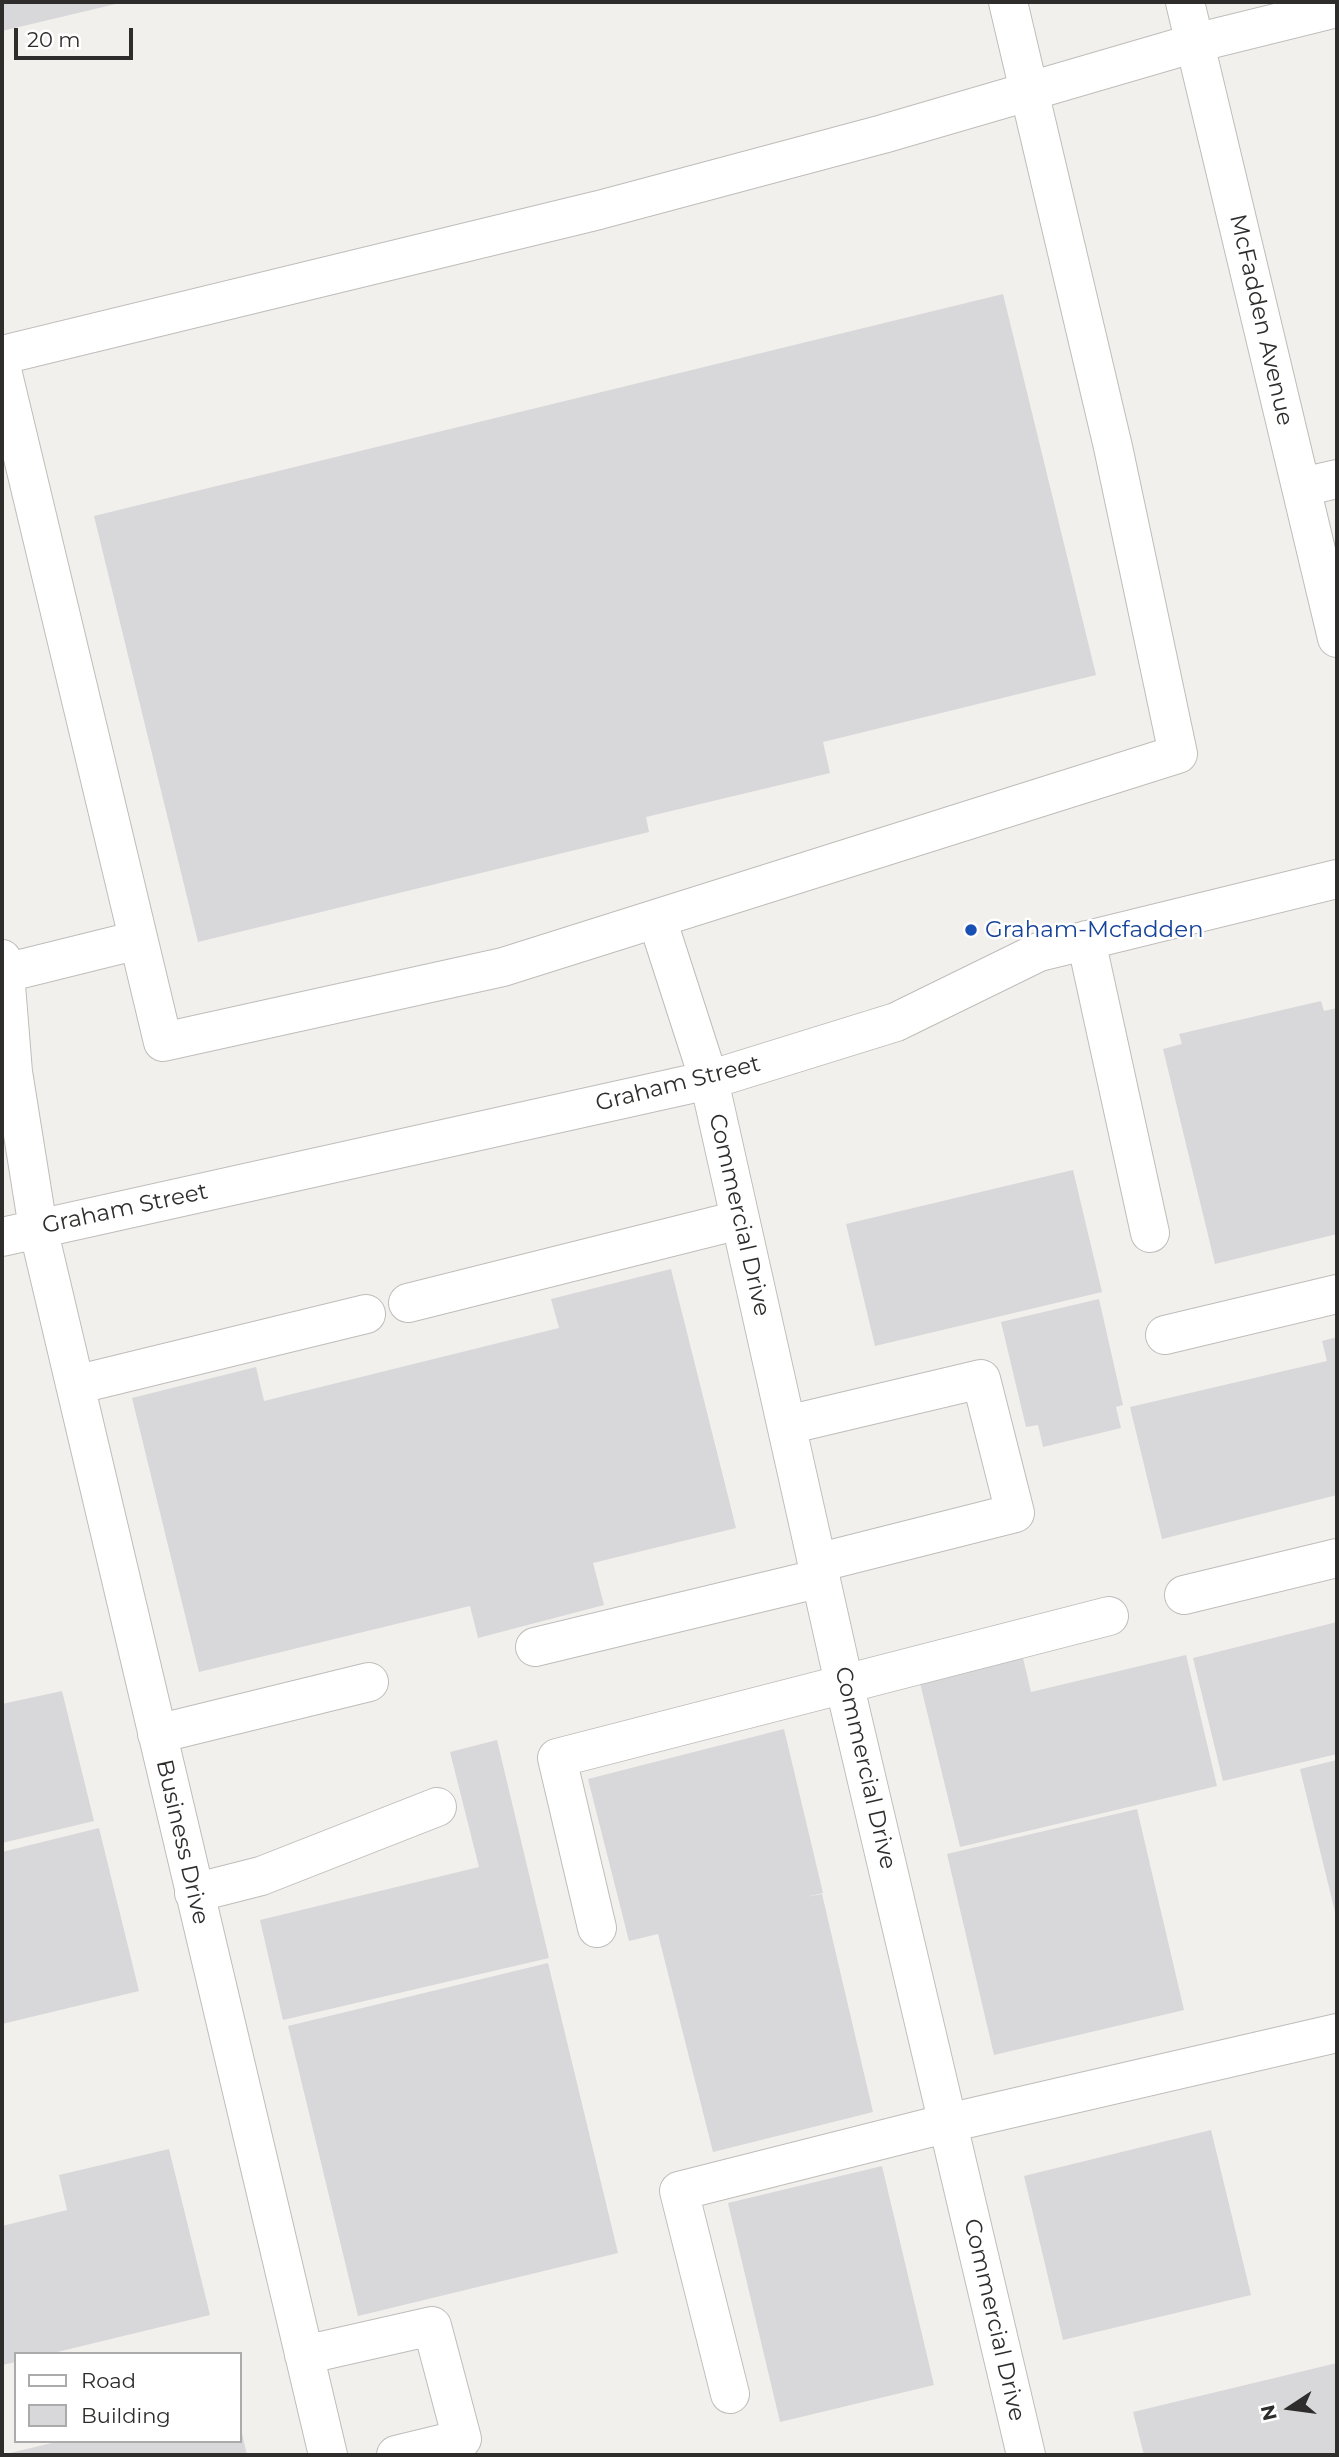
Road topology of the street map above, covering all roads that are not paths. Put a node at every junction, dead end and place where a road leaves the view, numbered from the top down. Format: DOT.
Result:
graph roads {
  1 [pos="1008,2"];
  2 [pos="1185,2"];
  3 [pos="1331,7"];
  4 [pos="1195,43"];
  5 [pos="1030,92"];
  6 [pos="2,355"];
  7 [pos="2,370"];
  8 [pos="1319,483"];
  9 [pos="1337,638"];
  10 [pos="1337,879"];
  11 [pos="657,919"];
  12 [pos="138,940"];
  13 [pos="1086,940"];
  14 [pos="4,966"];
  15 [pos="7,1073"];
  16 [pos="709,1080"];
  17 [pos="740,1220"];
  18 [pos="38,1228"];
  19 [pos="1150,1233"];
  20 [pos="2,1237"];
  21 [pos="1337,1294"];
  22 [pos="408,1303"];
  23 [pos="366,1314"];
  24 [pos="1165,1335"];
  25 [pos="75,1385"];
  26 [pos="787,1425"];
  27 [pos="1337,1558"];
  28 [pos="819,1571"];
  29 [pos="1184,1595"];
  30 [pos="1109,1616"];
  31 [pos="535,1647"];
  32 [pos="369,1682"];
  33 [pos="844,1683"];
  34 [pos="157,1734"];
  35 [pos="437,1808"];
  36 [pos="194,1893"];
  37 [pos="597,1928"];
  38 [pos="1337,2033"];
  39 [pos="948,2123"];
  40 [pos="304,2355"];
  41 [pos="730,2394"];
  42 [pos="328,2455"];
  43 [pos="397,2455"];
  44 [pos="1026,2455"];
  1 -- 5 [label="street"];
  2 -- 4 [label="street, McFadden Avenue"];
  3 -- 4 [label="street"];
  4 -- 5 [label="street"];
  4 -- 8 [label="street, McFadden Avenue"];
  5 -- 6 [label="street"];
  5 -- 11 [label="street"];
  7 -- 12 [label="street"];
  8 -- 9 [label="street, McFadden Avenue"];
  10 -- 13 [label="street, Graham Street"];
  11 -- 12 [label="street"];
  11 -- 16 [label="street, Commercial Drive"];
  12 -- 14 [label="street"];
  13 -- 16 [label="street, Graham Street"];
  13 -- 19 [label="street"];
  14 -- 15 [label="street, Business Drive"];
  15 -- 18 [label="street, Business Drive"];
  16 -- 17 [label="street, Commercial Drive"];
  16 -- 18 [label="street, Graham Street"];
  17 -- 22 [label="street"];
  17 -- 26 [label="street, Commercial Drive"];
  18 -- 20 [label="street, Graham Street"];
  18 -- 25 [label="street, Business Drive"];
  21 -- 24 [label="street"];
  23 -- 25 [label="street"];
  25 -- 34 [label="street, Business Drive"];
  26 -- 28 [label="street, Commercial Drive"];
  26 -- 28 [label="street"];
  27 -- 29 [label="street"];
  28 -- 31 [label="street"];
  28 -- 33 [label="street, Commercial Drive"];
  30 -- 33 [label="street"];
  32 -- 34 [label="street"];
  33 -- 37 [label="street"];
  33 -- 39 [label="street, Commercial Drive"];
  34 -- 36 [label="street, Business Drive"];
  35 -- 36 [label="street"];
  36 -- 40 [label="street, Business Drive"];
  38 -- 39 [label="street"];
  39 -- 41 [label="street"];
  39 -- 44 [label="street, Commercial Drive"];
  40 -- 42 [label="street, Business Drive"];
  40 -- 43 [label="street"];
}
